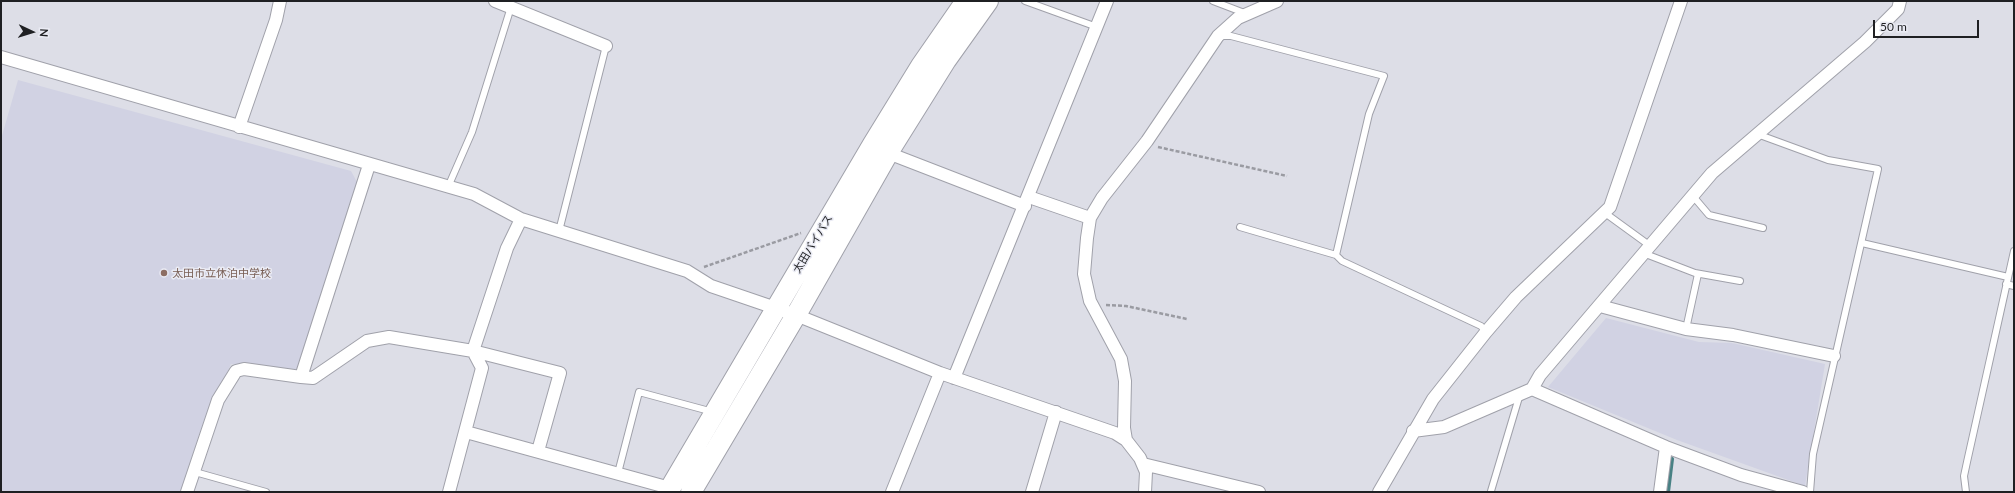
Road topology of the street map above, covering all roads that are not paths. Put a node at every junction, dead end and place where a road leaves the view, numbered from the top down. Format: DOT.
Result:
graph roads {
  1 [pos="280,1"];
  2 [pos="495,1"];
  3 [pos="966,1"];
  4 [pos="988,1"];
  5 [pos="1025,1"];
  6 [pos="1107,1"];
  7 [pos="1213,1"];
  8 [pos="1277,1"];
  9 [pos="1681,1"];
  10 [pos="1900,1"];
  11 [pos="511,7"];
  12 [pos="1248,14"];
  13 [pos="1097,27"];
  14 [pos="1218,36"];
  15 [pos="606,46"];
  16 [pos="1,57"];
  17 [pos="239,127"];
  18 [pos="1757,133"];
  19 [pos="888,153"];
  20 [pos="369,164"];
  21 [pos="448,187"];
  22 [pos="1692,195"];
  23 [pos="1027,201"];
  24 [pos="1605,213"];
  25 [pos="1090,218"];
  26 [pos="521,219"];
  27 [pos="1240,227"];
  28 [pos="1763,228"];
  29 [pos="559,231"];
  30 [pos="1862,243"];
  31 [pos="1646,249"];
  32 [pos="2014,252"];
  33 [pos="1336,255"];
  34 [pos="1698,274"];
  35 [pos="2008,277"];
  36 [pos="1740,281"];
  37 [pos="2006,284"];
  38 [pos="2014,286"];
  39 [pos="1600,306"];
  40 [pos="775,309"];
  41 [pos="796,315"];
  42 [pos="1686,329"];
  43 [pos="1486,332"];
  44 [pos="474,351"];
  45 [pos="1834,356"];
  46 [pos="940,373"];
  47 [pos="301,377"];
  48 [pos="954,378"];
  49 [pos="1532,389"];
  50 [pos="1520,394"];
  51 [pos="1056,412"];
  52 [pos="714,413"];
  53 [pos="1413,431"];
  54 [pos="466,432"];
  55 [pos="1126,440"];
  56 [pos="1666,447"];
  57 [pos="538,451"];
  58 [pos="1143,464"];
  59 [pos="194,472"];
  60 [pos="618,473"];
  61 [pos="669,490"];
  62 [pos="1491,491"];
  63 [pos="187,492"];
  64 [pos="266,492"];
  65 [pos="449,492"];
  66 [pos="691,492"];
  67 [pos="892,492"];
  68 [pos="1032,492"];
  69 [pos="1145,492"];
  70 [pos="1259,492"];
  71 [pos="1379,492"];
  72 [pos="1660,492"];
  73 [pos="1803,492"];
  74 [pos="1810,492"];
  75 [pos="1966,492"];
  1 -- 17 [label="street"];
  2 -- 11 [label="street"];
  3 -- 40 [label="highway, 太田バイパス"];
  4 -- 19 [label="highway, 太田バイパス"];
  5 -- 13 [label="lane"];
  6 -- 13 [label="street"];
  7 -- 12 [label="lane"];
  8 -- 12 [label="street"];
  9 -- 24 [label="street"];
  10 -- 18 [label="street"];
  11 -- 15 [label="street"];
  11 -- 21 [label="lane"];
  12 -- 14 [label="street"];
  13 -- 23 [label="street"];
  14 -- 25 [label="street"];
  14 -- 33 [label="lane"];
  15 -- 29 [label="lane"];
  16 -- 17 [label="street"];
  17 -- 20 [label="street"];
  18 -- 22 [label="street"];
  18 -- 30 [label="lane"];
  19 -- 23 [label="street"];
  19 -- 41 [label="highway, 太田バイパス"];
  20 -- 21 [label="street"];
  20 -- 47 [label="street"];
  21 -- 26 [label="street"];
  22 -- 28 [label="lane"];
  22 -- 31 [label="street"];
  23 -- 25 [label="street"];
  23 -- 48 [label="street"];
  24 -- 31 [label="lane"];
  24 -- 43 [label="street"];
  25 -- 55 [label="street"];
  26 -- 29 [label="street"];
  26 -- 44 [label="street"];
  27 -- 33 [label="lane"];
  29 -- 40 [label="street"];
  30 -- 35 [label="lane"];
  30 -- 45 [label="lane"];
  31 -- 34 [label="lane"];
  31 -- 39 [label="street"];
  32 -- 35 [label="lane"];
  33 -- 43 [label="lane"];
  34 -- 36 [label="lane"];
  34 -- 42 [label="lane"];
  35 -- 37 [label="lane"];
  37 -- 38 [label="lane"];
  37 -- 75 [label="lane"];
  39 -- 42 [label="street"];
  39 -- 49 [label="street"];
  40 -- 41 [label="street"];
  40 -- 52 [label="highway, 太田バイパス"];
  41 -- 46 [label="street"];
  41 -- 66 [label="highway, 太田バイパス"];
  42 -- 45 [label="street"];
  43 -- 53 [label="street"];
  44 -- 47 [label="street"];
  44 -- 54 [label="street"];
  44 -- 57 [label="street"];
  45 -- 74 [label="lane"];
  46 -- 48 [label="street"];
  46 -- 67 [label="street"];
  47 -- 59 [label="street"];
  48 -- 51 [label="street"];
  49 -- 50 [label="street"];
  49 -- 56 [label="street"];
  50 -- 53 [label="street"];
  50 -- 62 [label="lane"];
  51 -- 55 [label="street"];
  51 -- 68 [label="street"];
  52 -- 60 [label="lane"];
  52 -- 61 [label="highway, 太田バイパス"];
  53 -- 71 [label="street"];
  54 -- 57 [label="street"];
  54 -- 65 [label="street"];
  55 -- 58 [label="street"];
  56 -- 72 [label="street"];
  56 -- 73 [label="street"];
  57 -- 60 [label="street"];
  58 -- 69 [label="street"];
  58 -- 70 [label="street"];
  59 -- 63 [label="street"];
  59 -- 64 [label="lane"];
  60 -- 61 [label="street"];
}
